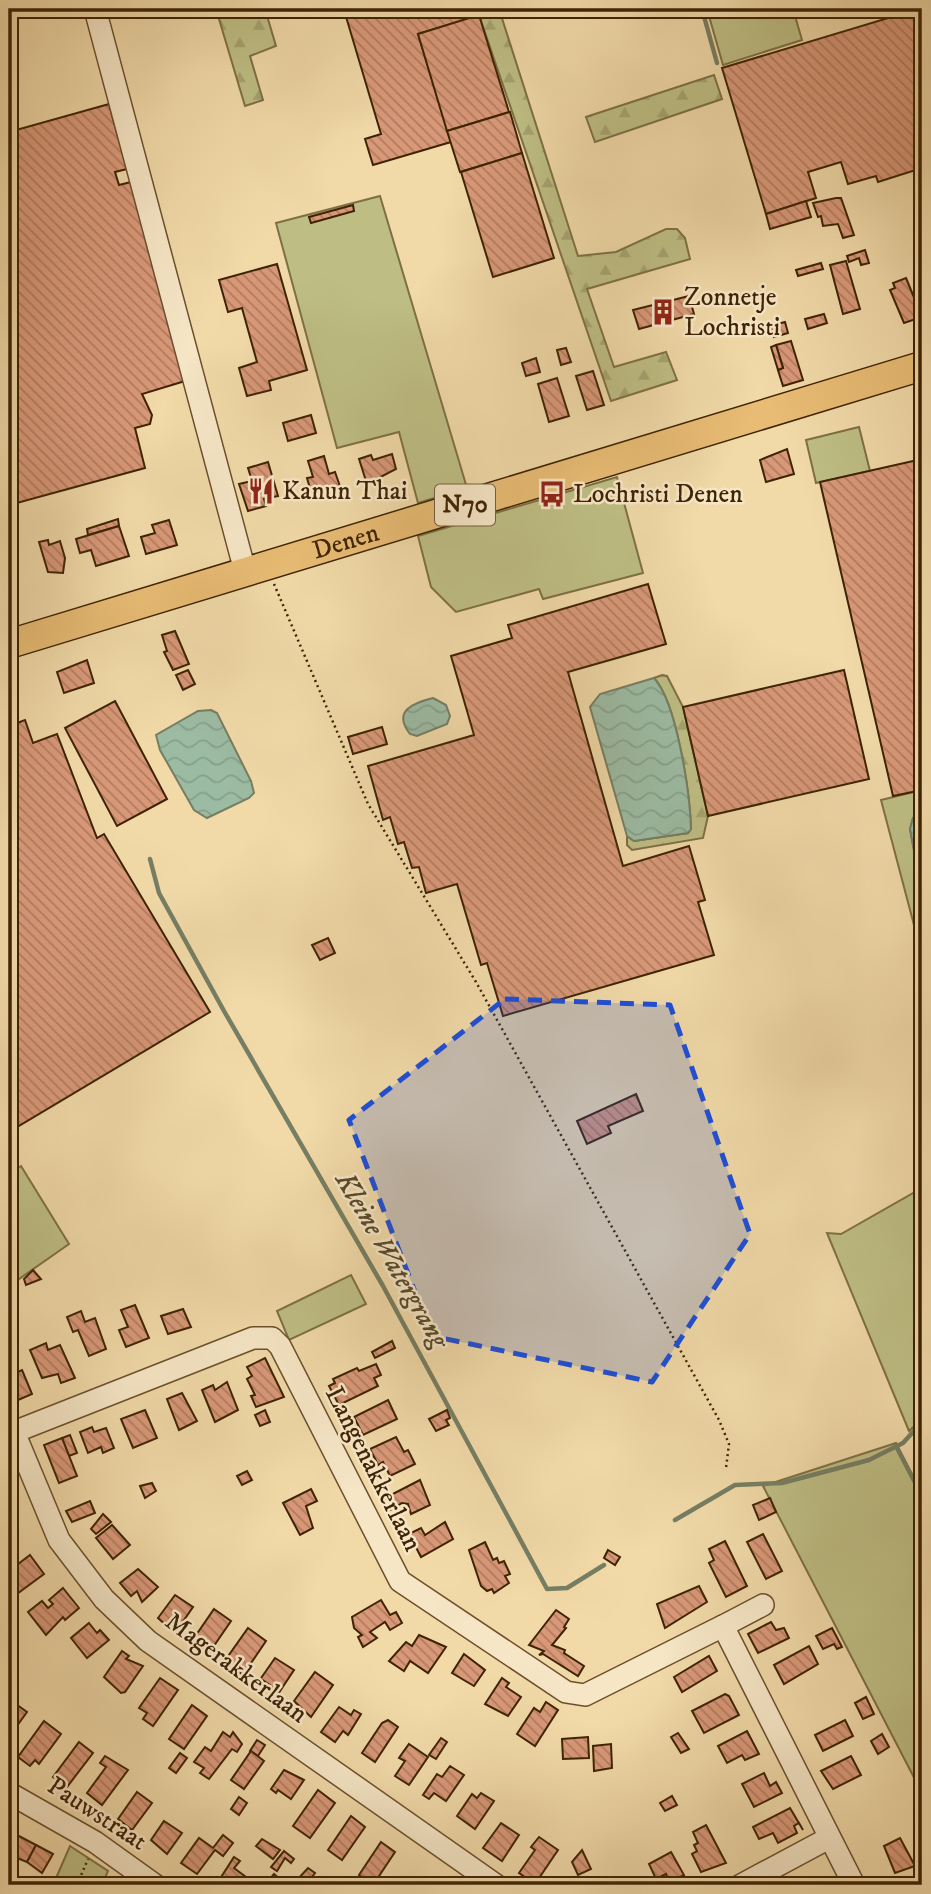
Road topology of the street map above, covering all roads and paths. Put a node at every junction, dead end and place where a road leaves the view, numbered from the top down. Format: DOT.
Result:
graph roads {
  1 [pos="95,9"];
  2 [pos="922,366"];
  3 [pos="255,568"];
  4 [pos="9,644"];
  5 [pos="11,1433"];
  6 [pos="726,1468"];
  7 [pos="762,1605"];
  8 [pos="723,1626"];
  9 [pos="9,1793"];
  10 [pos="829,1838"];
  11 [pos="95,1842"];
  12 [pos="77,1885"];
  13 [pos="155,1885"];
  14 [pos="496,1885"];
  15 [pos="741,1885"];
  16 [pos="855,1885"];
  1 -- 3 [label="street"];
  2 -- 3 [label="main road, Denen / N70"];
  3 -- 4 [label="main road, Denen / N70"];
  3 -- 6 [label="path"];
  5 -- 8 [label="street, Langenakkerlaan"];
  5 -- 14 [label="street, Magerakkerlaan"];
  7 -- 8 [label="street, Langenakkerlaan"];
  8 -- 10 [label="street"];
  9 -- 11 [label="street, Pauwstraat"];
  10 -- 15 [label="street"];
  10 -- 16 [label="street"];
  11 -- 12 [label="path"];
  11 -- 13 [label="street, Pauwstraat"];
}
